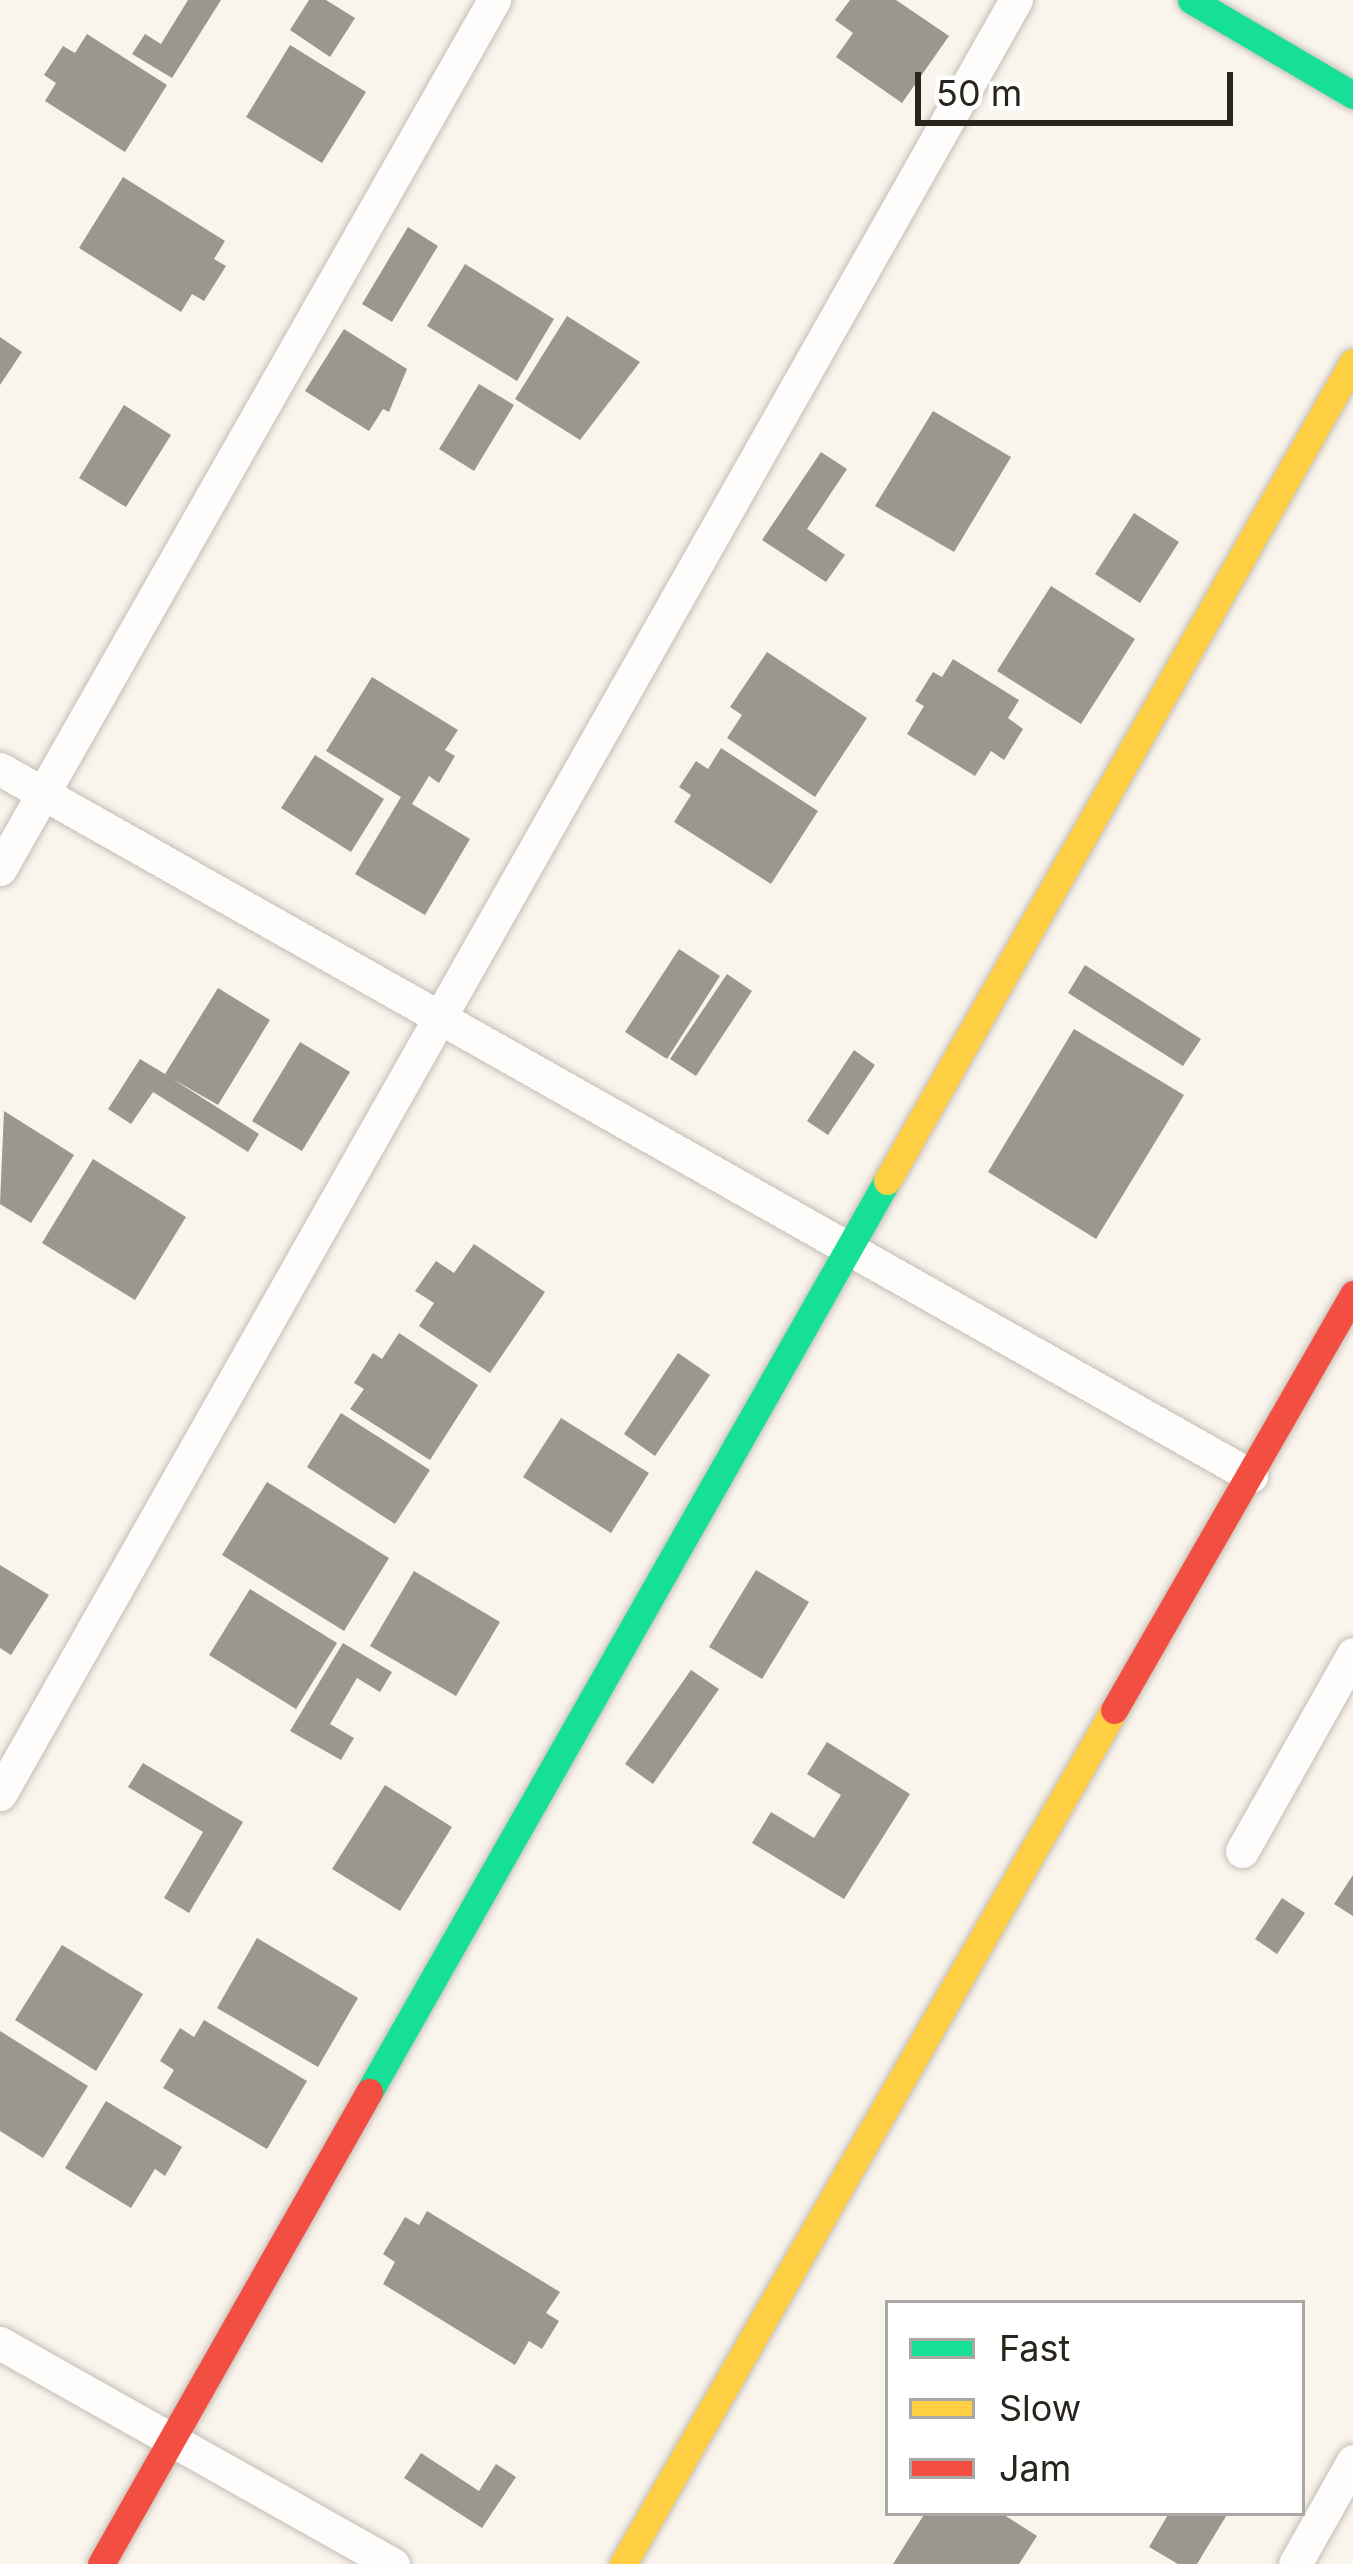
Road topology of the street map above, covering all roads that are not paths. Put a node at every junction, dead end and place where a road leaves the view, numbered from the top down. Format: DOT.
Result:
graph roads {
  1 [pos="494,0"];
  2 [pos="1016,0"];
  3 [pos="1191,0"];
  4 [pos="1353,95"];
  5 [pos="1353,362"];
  6 [pos="0,769"];
  7 [pos="43,793"];
  8 [pos="0,869"];
  9 [pos="440,1017"];
  10 [pos="849,1248"];
  11 [pos="1353,1294"];
  12 [pos="1251,1476"];
  13 [pos="1353,1654"];
  14 [pos="0,1794"];
  15 [pos="1242,1851"];
  16 [pos="0,2343"];
  17 [pos="171,2440"];
  18 [pos="1353,2461"];
  19 [pos="101,2564"];
  20 [pos="393,2564"];
  21 [pos="623,2564"];
  22 [pos="1295,2564"];
  1 -- 7 [label="street"];
  2 -- 9 [label="street"];
  3 -- 4 [label="street"];
  5 -- 10 [label="street"];
  6 -- 7 [label="street"];
  7 -- 8 [label="street"];
  7 -- 9 [label="street"];
  9 -- 10 [label="street"];
  9 -- 14 [label="street"];
  10 -- 12 [label="street"];
  10 -- 17 [label="street"];
  11 -- 12 [label="street"];
  12 -- 21 [label="street"];
  13 -- 15 [label="street"];
  16 -- 17 [label="street"];
  17 -- 19 [label="street"];
  17 -- 20 [label="street"];
  18 -- 22 [label="street"];
}
